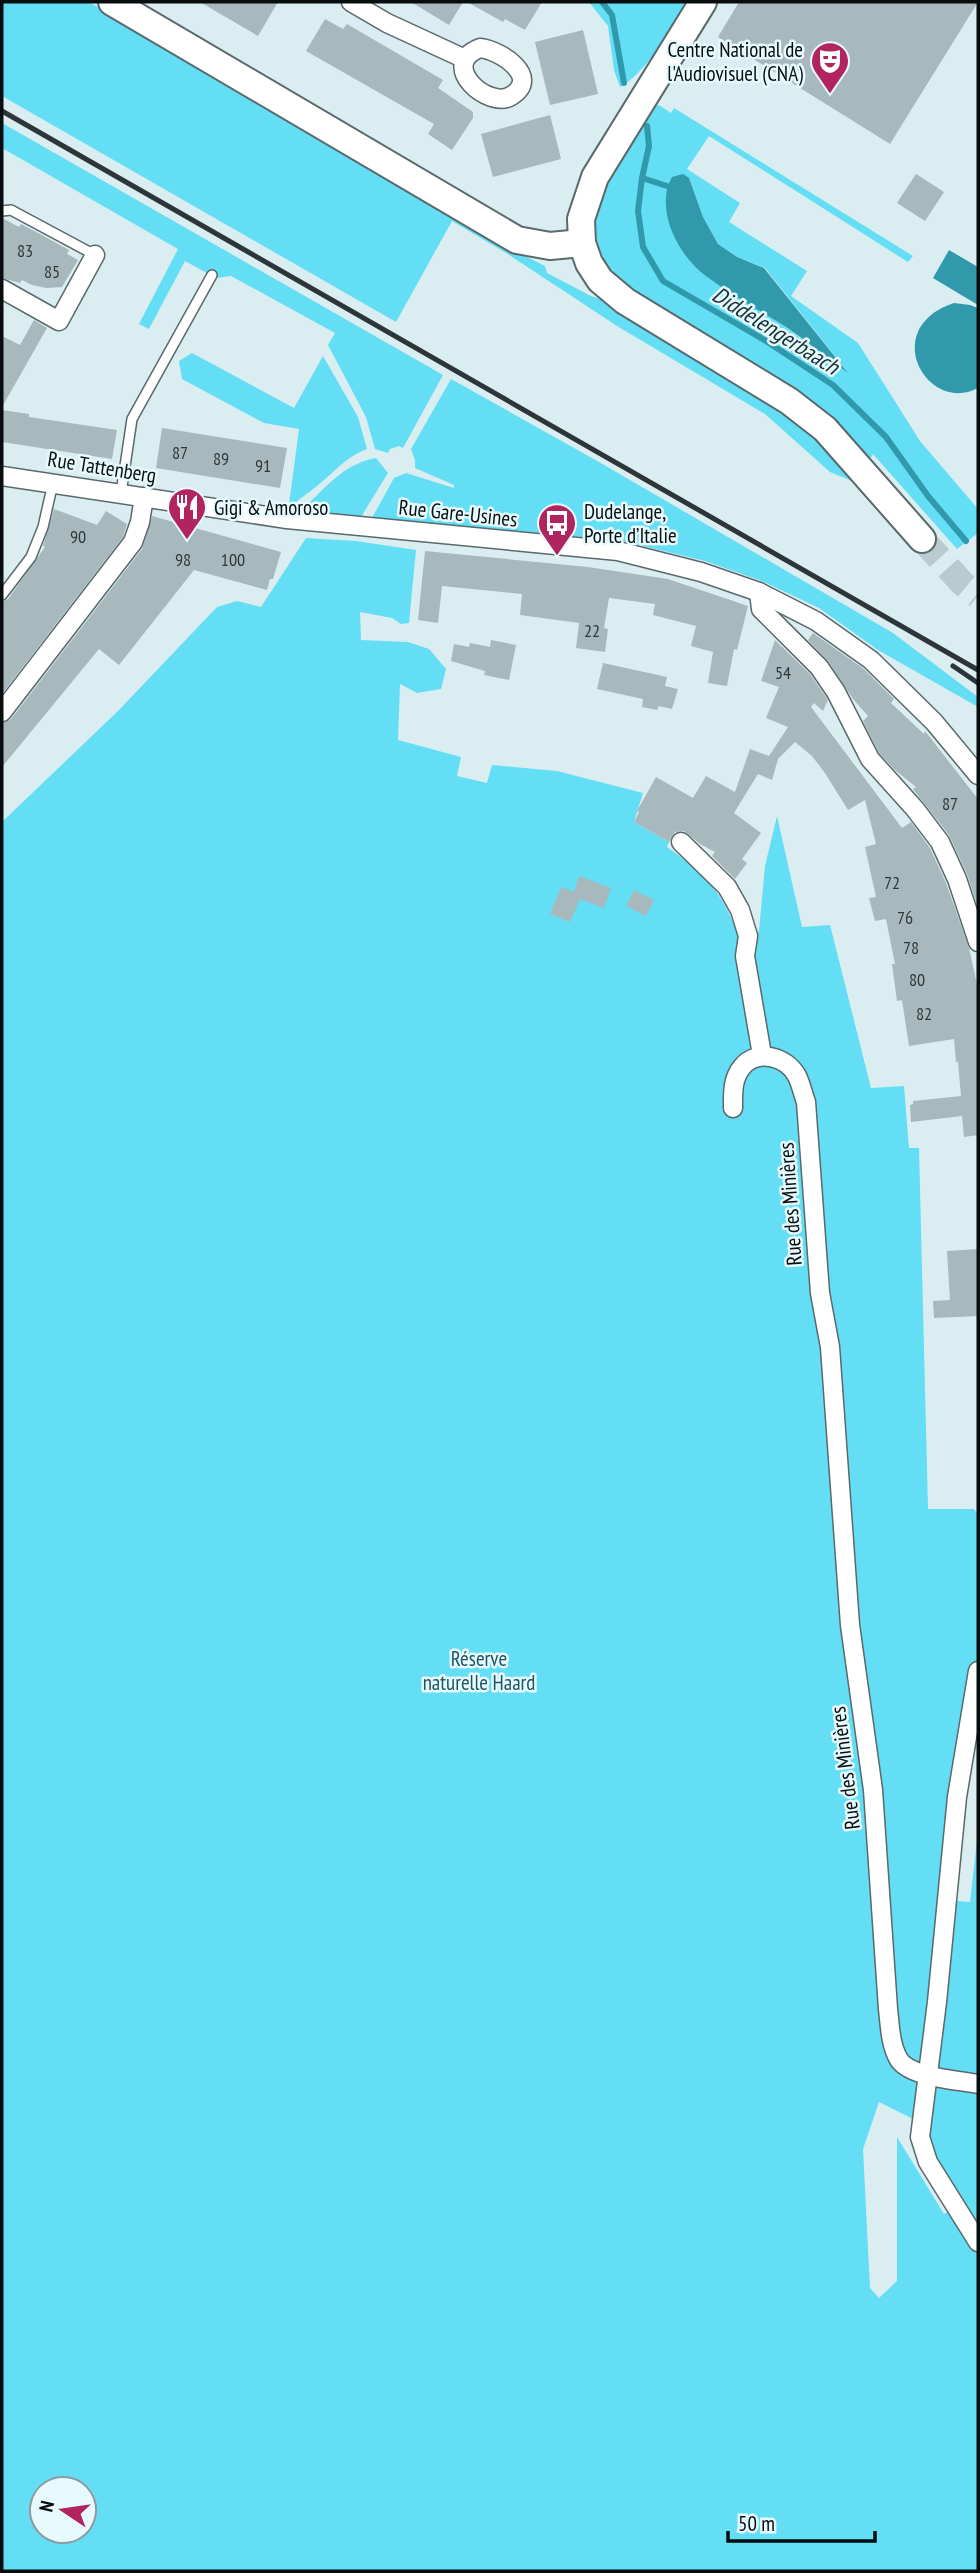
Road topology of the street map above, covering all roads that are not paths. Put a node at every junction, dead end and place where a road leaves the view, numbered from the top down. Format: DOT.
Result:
graph roads {
  1 [pos="112,2"];
  2 [pos="351,2"];
  3 [pos="703,2"];
  4 [pos="466,59"];
  5 [pos="2,211"];
  6 [pos="582,243"];
  7 [pos="95,255"];
  8 [pos="212,275"];
  9 [pos="2,289"];
  10 [pos="2,476"];
  11 [pos="53,483"];
  12 [pos="121,493"];
  13 [pos="144,497"];
  14 [pos="361,526"];
  15 [pos="922,539"];
  16 [pos="759,592"];
  17 [pos="2,594"];
  18 [pos="2,712"];
  19 [pos="978,775"];
  20 [pos="681,842"];
  21 [pos="978,942"];
  22 [pos="762,1055"];
  23 [pos="733,1108"];
  24 [pos="978,1671"];
  25 [pos="928,2074"];
  26 [pos="978,2084"];
  27 [pos="978,2242"];
  1 -- 6 [label="main road"];
  2 -- 4 [label="street"];
  3 -- 6 [label="main road"];
  5 -- 7 [label="lane"];
  6 -- 15 [label="main road"];
  7 -- 9 [label="street"];
  8 -- 12 [label="lane"];
  10 -- 11 [label="street, Rue Tattenberg"];
  11 -- 12 [label="street, Rue Tattenberg"];
  11 -- 17 [label="lane"];
  12 -- 13 [label="street, Rue Tattenberg"];
  13 -- 14 [label="street, Rue Tattenberg"];
  13 -- 18 [label="street"];
  14 -- 16 [label="street, Rue Gare-Usines"];
  16 -- 19 [label="street, Rue Gare-Usines"];
  16 -- 21 [label="street"];
  20 -- 22 [label="street"];
  22 -- 23 [label="street"];
  22 -- 25 [label="street, Rue des Minières"];
  24 -- 25 [label="street"];
  25 -- 26 [label="street"];
  25 -- 27 [label="street"];
}
